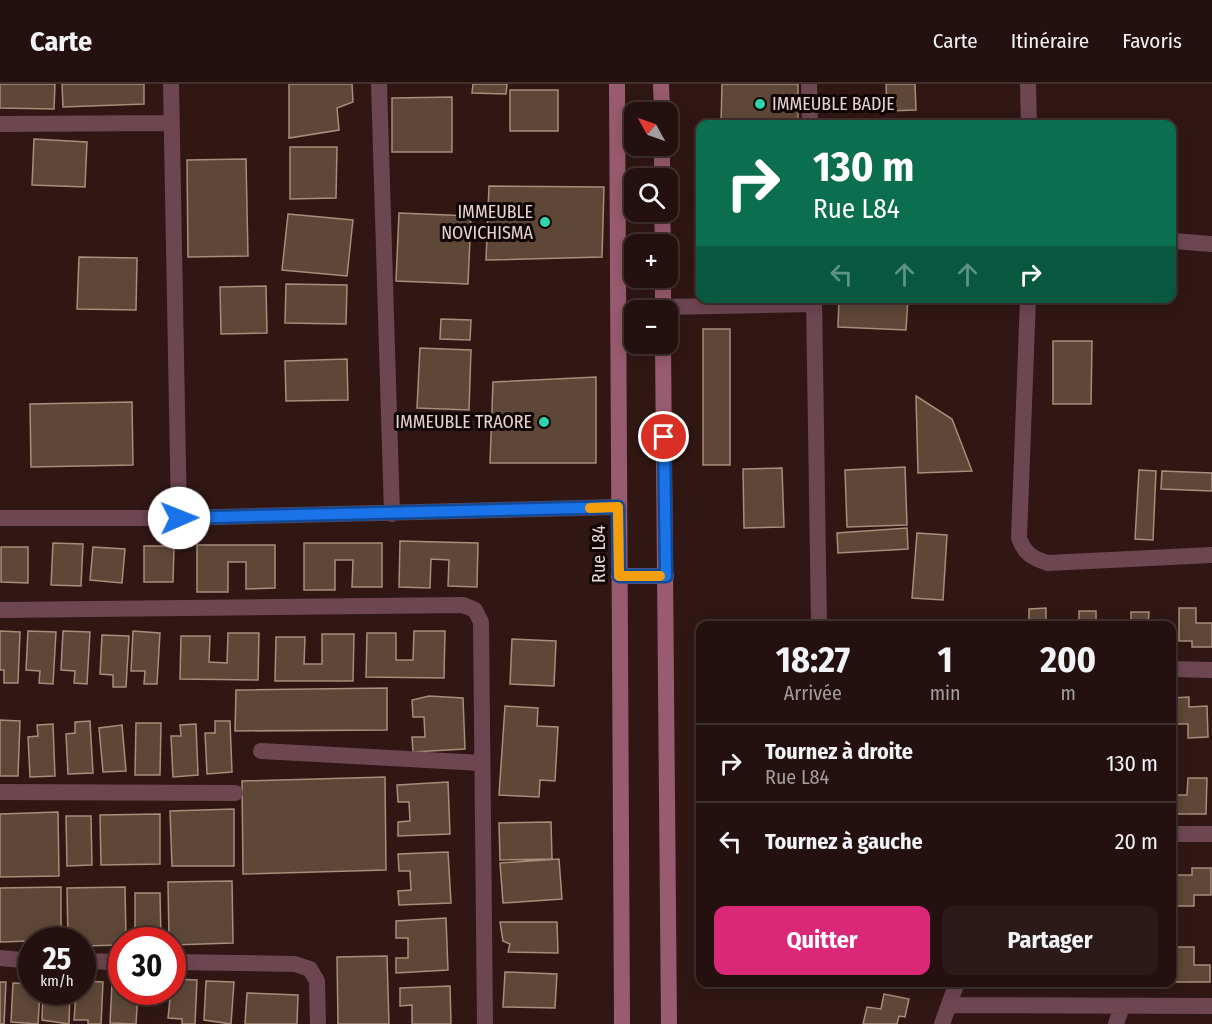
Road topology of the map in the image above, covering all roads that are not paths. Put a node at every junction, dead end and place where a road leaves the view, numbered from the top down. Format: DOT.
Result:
graph roads {
  1 [pos="171,84"];
  2 [pos="379,84"];
  3 [pos="617,84"];
  4 [pos="661,84"];
  5 [pos="809,84"];
  6 [pos="1028,84"];
  7 [pos="662,102"];
  8 [pos="810,120"];
  9 [pos="1029,120"];
  10 [pos="172,123"];
  11 [pos="0,124"];
  12 [pos="1176,241"];
  13 [pos="1212,244"];
  14 [pos="776,303"];
  15 [pos="814,303"];
  16 [pos="1028,303"];
  17 [pos="678,308"];
  18 [pos="663,354"];
  19 [pos="618,507"];
  20 [pos="392,514"];
  21 [pos="0,518"];
  22 [pos="179,518"];
  23 [pos="1212,555"];
  24 [pos="619,576"];
  25 [pos="666,576"];
  26 [pos="0,610"];
  27 [pos="819,621"];
  28 [pos="1176,669"];
  29 [pos="1212,670"];
  30 [pos="261,751"];
  31 [pos="482,763"];
  32 [pos="0,792"];
  33 [pos="235,793"];
  34 [pos="1176,834"];
  35 [pos="1212,834"];
  36 [pos="0,958"];
  37 [pos="18,960"];
  38 [pos="186,962"];
  39 [pos="955,987"];
  40 [pos="948,1005"];
  41 [pos="1122,1006"];
  42 [pos="1212,1006"];
  43 [pos="318,1024"];
  44 [pos="485,1024"];
  45 [pos="622,1024"];
  46 [pos="669,1024"];
  47 [pos="942,1024"];
  48 [pos="1116,1024"];
  1 -- 10 [label="street"];
  2 -- 20 [label="street"];
  3 -- 19 [label="main road, Rue L84"];
  4 -- 7 [label="main road"];
  5 -- 8 [label="street"];
  6 -- 9 [label="street"];
  10 -- 11 [label="street"];
  10 -- 22 [label="street"];
  12 -- 13 [label="street"];
  14 -- 17 [label="street"];
  15 -- 27 [label="street"];
  16 -- 23 [label="street"];
  18 -- 25 [label="main road"];
  19 -- 20 [label="street"];
  19 -- 24 [label="main road, Rue L84"];
  20 -- 22 [label="street"];
  21 -- 22 [label="street"];
  24 -- 25 [label="main road"];
  24 -- 45 [label="main road, Rue L84"];
  25 -- 46 [label="main road"];
  26 -- 31 [label="street"];
  28 -- 29 [label="street"];
  30 -- 31 [label="street"];
  31 -- 44 [label="street"];
  32 -- 33 [label="street"];
  34 -- 35 [label="street"];
  36 -- 37 [label="street"];
  38 -- 43 [label="street"];
  39 -- 40 [label="street"];
  40 -- 41 [label="street"];
  40 -- 47 [label="street"];
  41 -- 42 [label="street"];
  41 -- 48 [label="street"];
}
